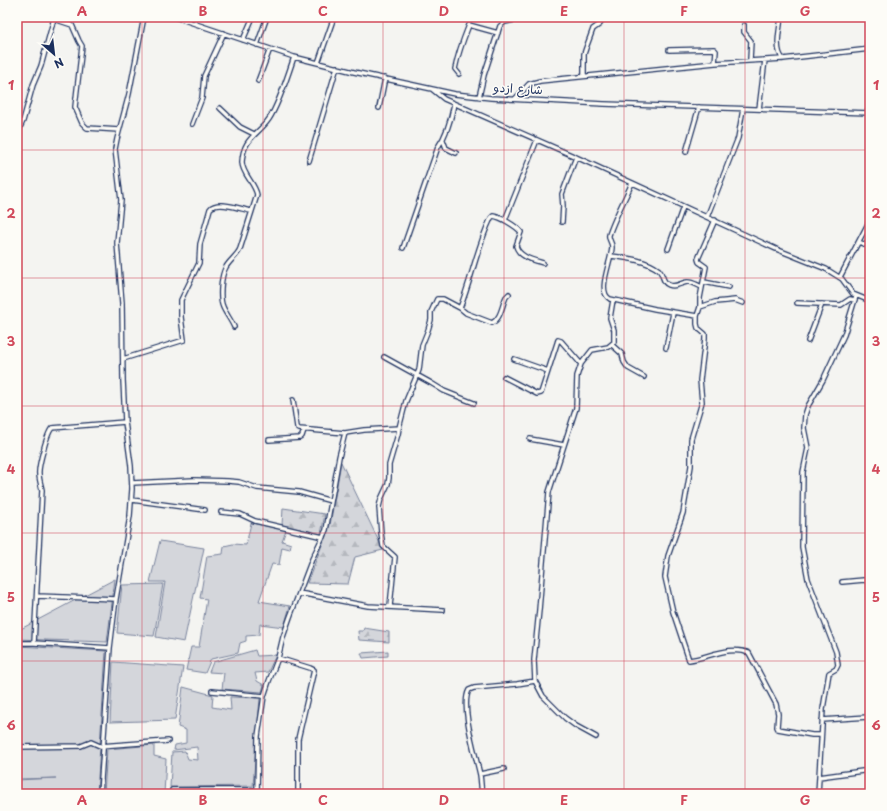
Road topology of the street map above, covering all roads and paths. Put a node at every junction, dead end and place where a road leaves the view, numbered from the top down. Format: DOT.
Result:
graph roads {
  1 [pos="144,17"];
  2 [pos="177,17"];
  3 [pos="253,17"];
  4 [pos="267,17"];
  5 [pos="334,17"];
  6 [pos="516,17"];
  7 [pos="604,17"];
  8 [pos="781,17"];
  9 [pos="54,18"];
  10 [pos="744,25"];
  11 [pos="224,33"];
  12 [pos="498,33"];
  13 [pos="243,40"];
  14 [pos="257,45"];
  15 [pos="870,49"];
  16 [pos="270,50"];
  17 [pos="669,50"];
  18 [pos="294,57"];
  19 [pos="783,59"];
  20 [pos="750,60"];
  21 [pos="765,60"];
  22 [pos="318,63"];
  23 [pos="715,63"];
  24 [pos="337,67"];
  25 [pos="459,74"];
  26 [pos="584,76"];
  27 [pos="385,78"];
  28 [pos="258,81"];
  29 [pos="433,90"];
  30 [pos="479,97"];
  31 [pos="515,100"];
  32 [pos="454,104"];
  33 [pos="698,107"];
  34 [pos="220,108"];
  35 [pos="379,108"];
  36 [pos="743,109"];
  37 [pos="759,109"];
  38 [pos="870,113"];
  39 [pos="192,124"];
  40 [pos="119,130"];
  41 [pos="17,134"];
  42 [pos="254,134"];
  43 [pos="443,140"];
  44 [pos="538,140"];
  45 [pos="686,152"];
  46 [pos="456,153"];
  47 [pos="576,157"];
  48 [pos="309,161"];
  49 [pos="632,183"];
  50 [pos="683,207"];
  51 [pos="251,212"];
  52 [pos="706,217"];
  53 [pos="505,220"];
  54 [pos="715,220"];
  55 [pos="870,220"];
  56 [pos="562,222"];
  57 [pos="859,242"];
  58 [pos="870,247"];
  59 [pos="403,248"];
  60 [pos="668,249"];
  61 [pos="611,256"];
  62 [pos="543,263"];
  63 [pos="840,277"];
  64 [pos="704,282"];
  65 [pos="729,286"];
  66 [pos="702,287"];
  67 [pos="508,294"];
  68 [pos="856,298"];
  69 [pos="613,300"];
  70 [pos="870,301"];
  71 [pos="797,303"];
  72 [pos="743,304"];
  73 [pos="822,304"];
  74 [pos="700,307"];
  75 [pos="460,308"];
  76 [pos="673,313"];
  77 [pos="697,316"];
  78 [pos="234,327"];
  79 [pos="808,341"];
  80 [pos="612,345"];
  81 [pos="666,348"];
  82 [pos="384,358"];
  83 [pos="123,359"];
  84 [pos="514,359"];
  85 [pos="582,364"];
  86 [pos="548,371"];
  87 [pos="417,375"];
  88 [pos="504,377"];
  89 [pos="644,377"];
  90 [pos="293,400"];
  91 [pos="474,403"];
  92 [pos="125,422"];
  93 [pos="399,428"];
  94 [pos="304,430"];
  95 [pos="345,433"];
  96 [pos="530,439"];
  97 [pos="268,440"];
  98 [pos="564,445"];
  99 [pos="132,483"];
  100 [pos="132,500"];
  101 [pos="331,500"];
  102 [pos="205,510"];
  103 [pos="221,512"];
  104 [pos="323,537"];
  105 [pos="842,582"];
  106 [pos="870,582"];
  107 [pos="299,593"];
  108 [pos="37,596"];
  109 [pos="116,599"];
  110 [pos="390,606"];
  111 [pos="443,610"];
  112 [pos="17,643"];
  113 [pos="34,643"];
  114 [pos="110,648"];
  115 [pos="278,658"];
  116 [pos="535,681"];
  117 [pos="212,691"];
  118 [pos="264,696"];
  119 [pos="868,717"];
  120 [pos="822,720"];
  121 [pos="821,735"];
  122 [pos="596,737"];
  123 [pos="168,742"];
  124 [pos="103,746"];
  125 [pos="17,747"];
  126 [pos="504,769"];
  127 [pos="870,770"];
  128 [pos="480,774"];
  129 [pos="819,777"];
  130 [pos="172,790"];
  131 [pos="257,792"];
  132 [pos="100,794"];
  133 [pos="298,794"];
  134 [pos="482,794"];
  135 [pos="818,794"];
  1 -- 40 [label="street"];
  2 -- 11 [label="street, شارع ازدو"];
  3 -- 13 [label="street"];
  4 -- 14 [label="street"];
  5 -- 22 [label="street"];
  6 -- 12 [label="street"];
  7 -- 26 [label="street"];
  8 -- 19 [label="street"];
  9 -- 40 [label="street"];
  9 -- 41 [label="street"];
  10 -- 20 [label="street"];
  11 -- 13 [label="street, شارع ازدو"];
  11 -- 39 [label="street"];
  12 -- 25 [label="street"];
  12 -- 30 [label="street"];
  13 -- 14 [label="street, شارع ازدو"];
  14 -- 16 [label="street, شارع ازدو"];
  15 -- 19 [label="street"];
  16 -- 18 [label="street, شارع ازدو"];
  16 -- 28 [label="street"];
  17 -- 23 [label="street"];
  18 -- 22 [label="street, شارع ازدو"];
  18 -- 42 [label="street"];
  19 -- 21 [label="street"];
  20 -- 21 [label="street"];
  20 -- 23 [label="street"];
  21 -- 37 [label="street"];
  22 -- 24 [label="street, شارع ازدو"];
  23 -- 26 [label="street"];
  24 -- 27 [label="street, شارع ازدو"];
  24 -- 48 [label="street"];
  26 -- 31 [label="street"];
  27 -- 29 [label="street, شارع ازدو"];
  27 -- 35 [label="street"];
  29 -- 30 [label="street, شارع ازدو"];
  29 -- 32 [label="street"];
  30 -- 31 [label="street, شارع ازدو"];
  31 -- 33 [label="street, شارع ازدو"];
  32 -- 43 [label="street"];
  32 -- 44 [label="street"];
  33 -- 36 [label="street, شارع ازدو"];
  33 -- 45 [label="street"];
  34 -- 42 [label="street"];
  36 -- 37 [label="street, شارع ازدو"];
  36 -- 52 [label="street"];
  37 -- 38 [label="street, شارع ازدو"];
  40 -- 83 [label="street"];
  42 -- 51 [label="street"];
  43 -- 46 [label="street"];
  43 -- 59 [label="street"];
  44 -- 47 [label="street"];
  44 -- 53 [label="street"];
  47 -- 49 [label="street"];
  47 -- 56 [label="street"];
  49 -- 50 [label="street"];
  49 -- 61 [label="street"];
  50 -- 52 [label="street"];
  50 -- 60 [label="street"];
  51 -- 78 [label="street"];
  51 -- 83 [label="street"];
  52 -- 54 [label="street"];
  53 -- 62 [label="street"];
  53 -- 75 [label="street"];
  54 -- 63 [label="street"];
  54 -- 64 [label="street"];
  55 -- 57 [label="street"];
  57 -- 58 [label="street"];
  57 -- 63 [label="street"];
  61 -- 66 [label="street"];
  61 -- 69 [label="street"];
  63 -- 68 [label="street"];
  64 -- 65 [label="street"];
  64 -- 66 [label="street"];
  66 -- 74 [label="street"];
  67 -- 75 [label="street"];
  68 -- 70 [label="street"];
  68 -- 73 [label="street"];
  68 -- 120 [label="street"];
  69 -- 76 [label="street"];
  69 -- 80 [label="street"];
  71 -- 73 [label="street"];
  72 -- 74 [label="street"];
  73 -- 79 [label="street"];
  74 -- 77 [label="street"];
  75 -- 87 [label="street"];
  76 -- 77 [label="street"];
  76 -- 81 [label="street"];
  77 -- 121 [label="street"];
  80 -- 85 [label="street"];
  80 -- 89 [label="street"];
  82 -- 87 [label="street"];
  83 -- 92 [label="street"];
  84 -- 86 [label="street"];
  85 -- 86 [label="street"];
  85 -- 98 [label="street"];
  86 -- 88 [label="street"];
  87 -- 91 [label="street"];
  87 -- 93 [label="street"];
  90 -- 94 [label="street"];
  92 -- 99 [label="street"];
  92 -- 108 [label="street"];
  93 -- 95 [label="street"];
  93 -- 110 [label="street"];
  94 -- 95 [label="street"];
  94 -- 97 [label="street"];
  95 -- 101 [label="street"];
  96 -- 98 [label="street"];
  98 -- 116 [label="street"];
  99 -- 100 [label="street"];
  99 -- 101 [label="street"];
  100 -- 102 [label="street"];
  100 -- 109 [label="street"];
  101 -- 104 [label="street"];
  103 -- 104 [label="street"];
  104 -- 107 [label="street"];
  105 -- 106 [label="street"];
  107 -- 110 [label="street"];
  107 -- 115 [label="street"];
  108 -- 109 [label="street"];
  108 -- 113 [label="street"];
  109 -- 114 [label="street"];
  110 -- 111 [label="street"];
  112 -- 113 [label="street"];
  113 -- 114 [label="street"];
  114 -- 124 [label="street"];
  115 -- 118 [label="street"];
  115 -- 133 [label="street"];
  116 -- 122 [label="street"];
  116 -- 128 [label="street"];
  117 -- 118 [label="street"];
  118 -- 131 [label="street"];
  119 -- 120 [label="street"];
  120 -- 121 [label="street"];
  121 -- 129 [label="street"];
  123 -- 124 [label="street"];
  124 -- 125 [label="street"];
  124 -- 132 [label="street"];
  126 -- 128 [label="street"];
  127 -- 129 [label="street"];
  128 -- 134 [label="street"];
  129 -- 135 [label="street"];
  130 -- 131 [label="street"];
}
